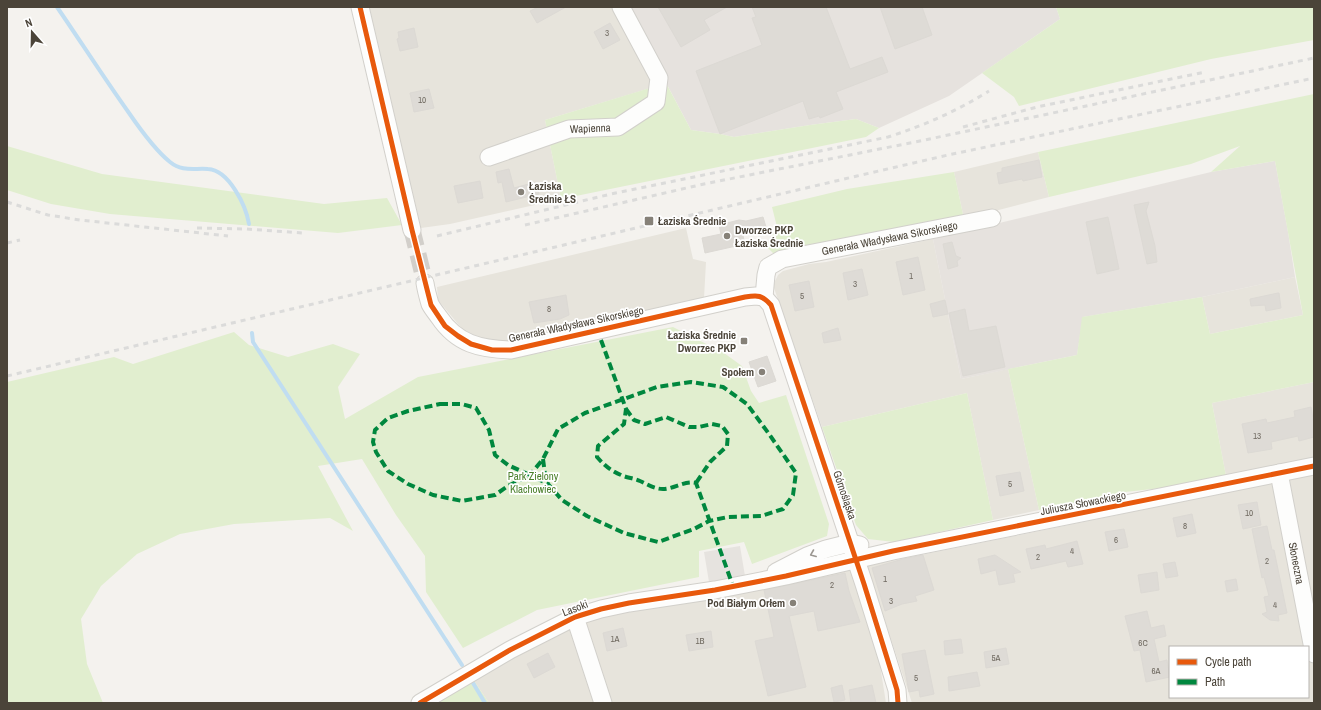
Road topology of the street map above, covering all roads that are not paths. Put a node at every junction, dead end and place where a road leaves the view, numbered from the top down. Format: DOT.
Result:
graph roads {
  1 [pos="360,7"];
  2 [pos="622,7"];
  3 [pos="489,157"];
  4 [pos="992,218"];
  5 [pos="412,230"];
  6 [pos="425,283"];
  7 [pos="764,297"];
  8 [pos="1314,466"];
  9 [pos="1278,473"];
  10 [pos="850,542"];
  11 [pos="893,551"];
  12 [pos="856,559"];
  13 [pos="755,582"];
  14 [pos="575,617"];
  15 [pos="1314,654"];
  16 [pos="420,703"];
  17 [pos="603,703"];
  18 [pos="898,703"];
  1 -- 5 [label="street"];
  2 -- 3 [label="street, Wapienna"];
  4 -- 7 [label="street, Generała Władysława Sikorskiego"];
  6 -- 7 [label="street, Generała Władysława Sikorskiego"];
  7 -- 10 [label="street, Górnośląska"];
  8 -- 9 [label="street, Juliusza Słowackiego"];
  9 -- 11 [label="street, Juliusza Słowackiego"];
  9 -- 15 [label="street, Słoneczna"];
  10 -- 11 [label="street"];
  10 -- 12 [label="street, Górnośląska"];
  10 -- 13 [label="street, one-way"];
  11 -- 12 [label="street, Juliusza Słowackiego"];
  12 -- 13 [label="street, Juliusza Słowackiego"];
  12 -- 18 [label="street, Górnośląska"];
  13 -- 14 [label="street, Lasoki"];
  14 -- 16 [label="street, Lasoki"];
  14 -- 17 [label="street"];
}
